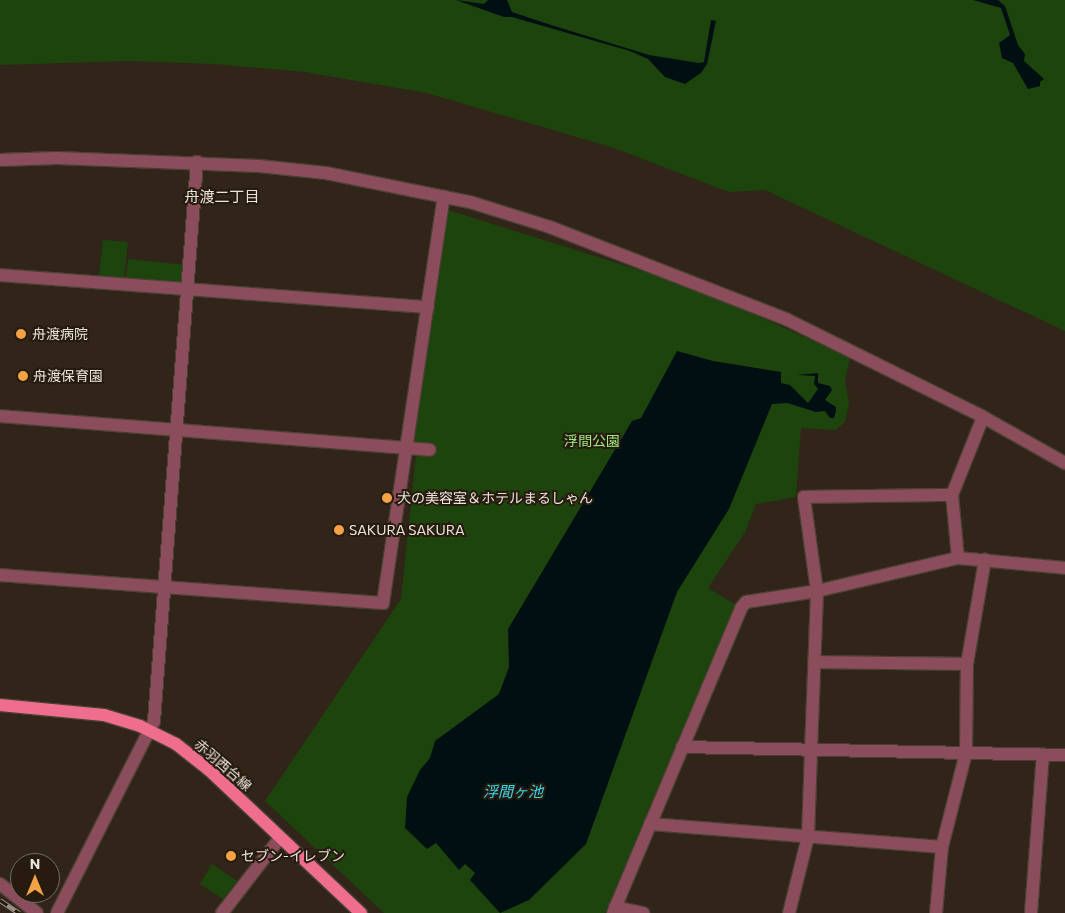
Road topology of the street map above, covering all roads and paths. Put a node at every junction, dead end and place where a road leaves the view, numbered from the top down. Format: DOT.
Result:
graph roads {
  1 [pos="0,160"];
  2 [pos="197,162"];
  3 [pos="444,197"];
  4 [pos="0,275"];
  5 [pos="188,289"];
  6 [pos="428,308"];
  7 [pos="0,416"];
  8 [pos="983,417"];
  9 [pos="177,430"];
  10 [pos="407,448"];
  11 [pos="430,450"];
  12 [pos="1065,463"];
  13 [pos="952,495"];
  14 [pos="958,558"];
  15 [pos="986,560"];
  16 [pos="1065,568"];
  17 [pos="0,575"];
  18 [pos="164,588"];
  19 [pos="817,591"];
  20 [pos="814,662"];
  21 [pos="967,664"];
  22 [pos="0,704"];
  23 [pos="151,731"];
  24 [pos="682,746"];
  25 [pos="811,750"];
  26 [pos="966,753"];
  27 [pos="1043,754"];
  28 [pos="1065,755"];
  29 [pos="650,824"];
  30 [pos="808,837"];
  31 [pos="280,838"];
  32 [pos="942,847"];
  33 [pos="0,884"];
  34 [pos="614,910"];
  35 [pos="38,913"];
  36 [pos="57,913"];
  37 [pos="222,913"];
  38 [pos="361,913"];
  39 [pos="642,913"];
  40 [pos="789,913"];
  41 [pos="936,913"];
  42 [pos="1031,913"];
  1 -- 2 [label="street"];
  2 -- 3 [label="street"];
  2 -- 5 [label="street"];
  3 -- 6 [label="street"];
  3 -- 8 [label="street"];
  4 -- 5 [label="street"];
  5 -- 6 [label="street"];
  5 -- 9 [label="street"];
  6 -- 10 [label="street"];
  7 -- 9 [label="street"];
  8 -- 12 [label="street"];
  8 -- 13 [label="street"];
  9 -- 10 [label="street"];
  9 -- 18 [label="street"];
  10 -- 11 [label="street"];
  10 -- 18 [label="street"];
  13 -- 14 [label="street"];
  13 -- 19 [label="street"];
  14 -- 15 [label="street"];
  14 -- 19 [label="street"];
  15 -- 16 [label="street"];
  15 -- 21 [label="street"];
  17 -- 18 [label="street"];
  18 -- 23 [label="street"];
  19 -- 20 [label="street"];
  19 -- 24 [label="street"];
  20 -- 21 [label="street"];
  20 -- 25 [label="street"];
  21 -- 26 [label="street"];
  22 -- 23 [label="main road, 赤羽西台線"];
  23 -- 31 [label="main road, 赤羽西台線"];
  23 -- 36 [label="street"];
  24 -- 25 [label="street"];
  24 -- 29 [label="street"];
  25 -- 26 [label="street"];
  25 -- 30 [label="street"];
  26 -- 27 [label="street"];
  26 -- 32 [label="street"];
  27 -- 28 [label="street"];
  27 -- 42 [label="street"];
  29 -- 30 [label="street"];
  29 -- 34 [label="street"];
  30 -- 32 [label="street"];
  30 -- 40 [label="street"];
  31 -- 37 [label="street"];
  31 -- 38 [label="main road, 赤羽西台線"];
  32 -- 41 [label="street"];
  33 -- 35 [label="street"];
  34 -- 39 [label="street"];
}
